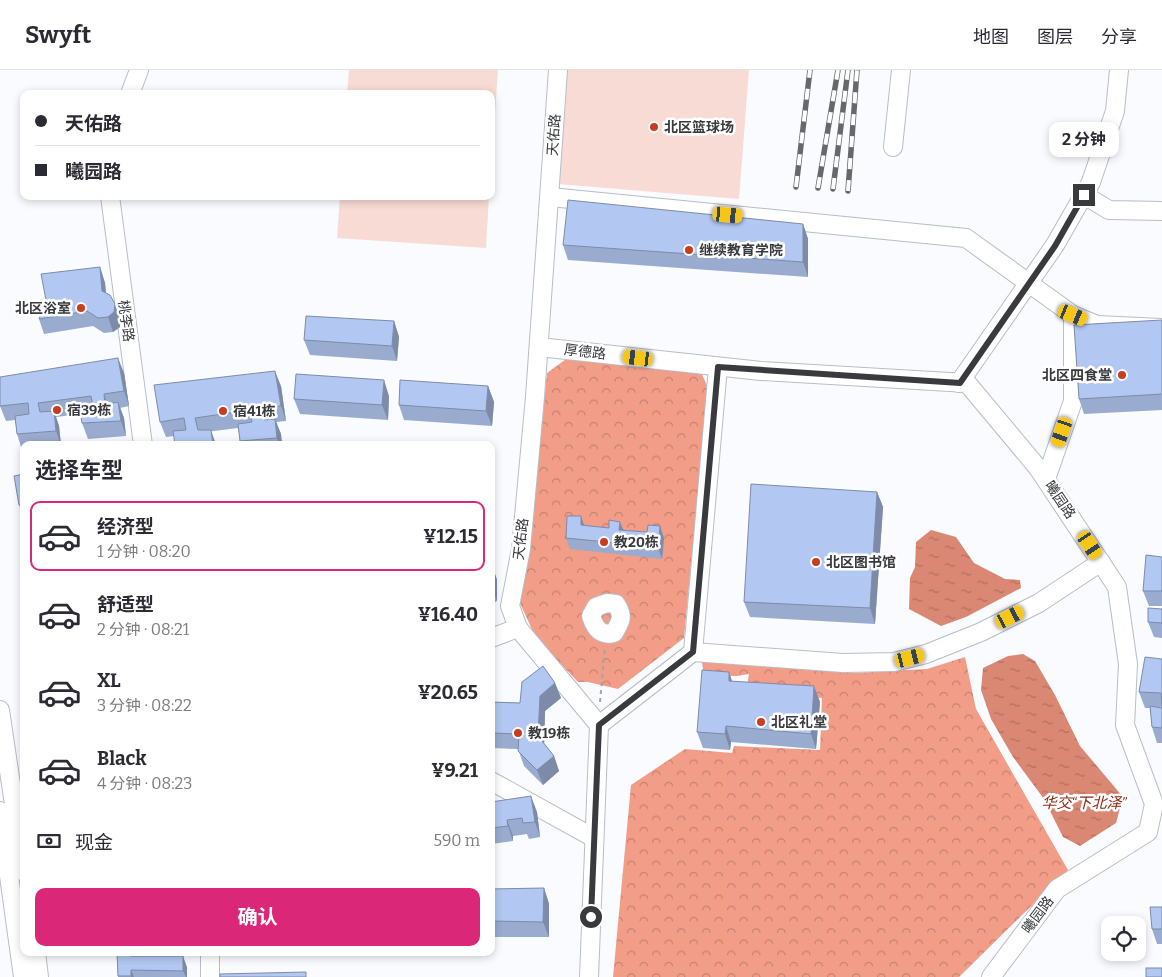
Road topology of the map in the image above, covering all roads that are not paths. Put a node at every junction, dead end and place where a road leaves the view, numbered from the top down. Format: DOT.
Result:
graph roads {
  1 [pos="139,70"];
  2 [pos="558,70"];
  3 [pos="901,70"];
  4 [pos="1119,70"];
  5 [pos="132,90"];
  6 [pos="893,148"];
  7 [pos="1084,195"];
  8 [pos="550,198"];
  9 [pos="111,200"];
  10 [pos="1162,211"];
  11 [pos="1029,284"];
  12 [pos="1073,315"];
  13 [pos="1162,328"];
  14 [pos="539,346"];
  15 [pos="718,367"];
  16 [pos="960,383"];
  17 [pos="142,441"];
  18 [pos="1046,479"];
  19 [pos="1101,562"];
  20 [pos="495,627"];
  21 [pos="518,628"];
  22 [pos="495,637"];
  23 [pos="693,652"];
  24 [pos="0,710"];
  25 [pos="599,725"];
  26 [pos="495,783"];
  27 [pos="525,800"];
  28 [pos="500,807"];
  29 [pos="0,810"];
  30 [pos="594,838"];
  31 [pos="20,845"];
  32 [pos="20,955"];
  33 [pos="20,956"];
  34 [pos="36,956"];
  35 [pos="210,956"];
  36 [pos="23,977"];
  37 [pos="39,977"];
  38 [pos="210,977"];
  39 [pos="589,977"];
  40 [pos="991,977"];
  1 -- 5 [label="street"];
  2 -- 8 [label="street, 天佑路"];
  3 -- 6 [label="street"];
  4 -- 7 [label="street"];
  7 -- 10 [label="street"];
  7 -- 11 [label="street"];
  8 -- 11 [label="street"];
  8 -- 14 [label="street, 天佑路"];
  9 -- 17 [label="street, 桃李路"];
  11 -- 12 [label="street"];
  11 -- 16 [label="street"];
  12 -- 13 [label="street"];
  12 -- 18 [label="street"];
  14 -- 15 [label="street, 厚德路"];
  14 -- 21 [label="street, 天佑路"];
  15 -- 16 [label="street, 厚德路"];
  15 -- 23 [label="street"];
  16 -- 18 [label="street, 曦园路"];
  18 -- 19 [label="street, 曦园路"];
  19 -- 23 [label="street"];
  19 -- 40 [label="street, 曦园路"];
  20 -- 21 [label="street"];
  21 -- 22 [label="street"];
  21 -- 25 [label="street, 天佑路"];
  23 -- 25 [label="street"];
  24 -- 31 [label="street"];
  25 -- 30 [label="street"];
  26 -- 27 [label="street"];
  27 -- 28 [label="street"];
  27 -- 30 [label="street"];
  29 -- 32 [label="street"];
  30 -- 39 [label="street"];
  33 -- 36 [label="street"];
  34 -- 37 [label="street"];
  35 -- 38 [label="street"];
}
